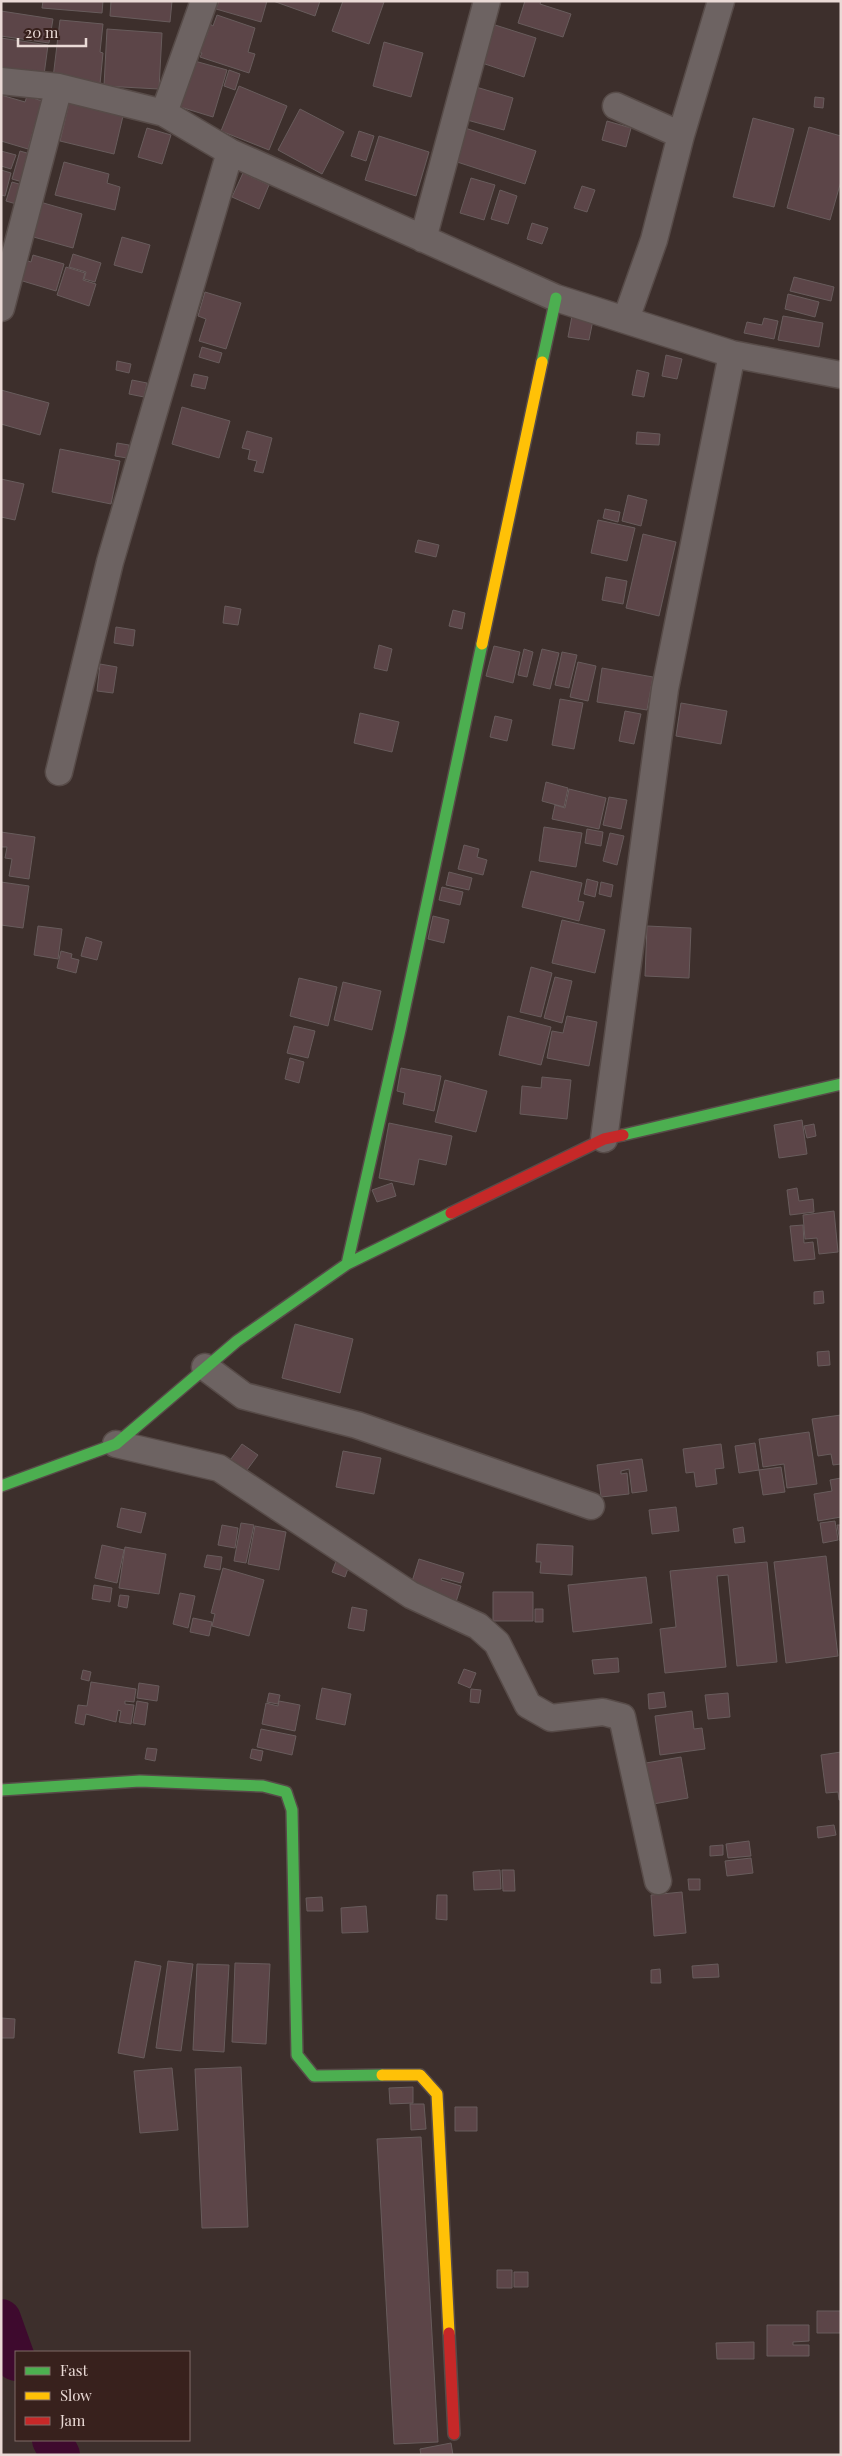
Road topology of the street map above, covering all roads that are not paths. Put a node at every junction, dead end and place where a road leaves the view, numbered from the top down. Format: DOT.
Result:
graph roads {
  1 [pos="204,1"];
  2 [pos="487,1"];
  3 [pos="712,3"];
  4 [pos="1,81"];
  5 [pos="59,88"];
  6 [pos="616,106"];
  7 [pos="164,113"];
  8 [pos="681,135"];
  9 [pos="230,152"];
  10 [pos="423,239"];
  11 [pos="556,298"];
  12 [pos="1,308"];
  13 [pos="626,319"];
  14 [pos="732,354"];
  15 [pos="841,375"];
  16 [pos="60,772"];
  17 [pos="841,1084"];
  18 [pos="604,1139"];
  19 [pos="347,1264"];
  20 [pos="205,1368"];
  21 [pos="116,1444"];
  22 [pos="1,1486"];
  23 [pos="591,1506"];
  24 [pos="1,1790"];
  25 [pos="658,1881"];
  26 [pos="454,2434"];
  1 -- 7 [label="street"];
  2 -- 10 [label="street"];
  3 -- 8 [label="street"];
  4 -- 5 [label="street"];
  5 -- 7 [label="street"];
  5 -- 12 [label="street"];
  6 -- 8 [label="street"];
  7 -- 9 [label="street"];
  8 -- 13 [label="street"];
  9 -- 10 [label="street"];
  9 -- 16 [label="street"];
  10 -- 11 [label="street"];
  11 -- 13 [label="street"];
  11 -- 19 [label="street"];
  13 -- 14 [label="street"];
  14 -- 15 [label="street"];
  14 -- 18 [label="street"];
  17 -- 18 [label="street"];
  18 -- 19 [label="street"];
  19 -- 20 [label="street"];
  20 -- 21 [label="street"];
  20 -- 23 [label="street"];
  21 -- 22 [label="street"];
  21 -- 25 [label="street"];
  24 -- 26 [label="street"];
}
